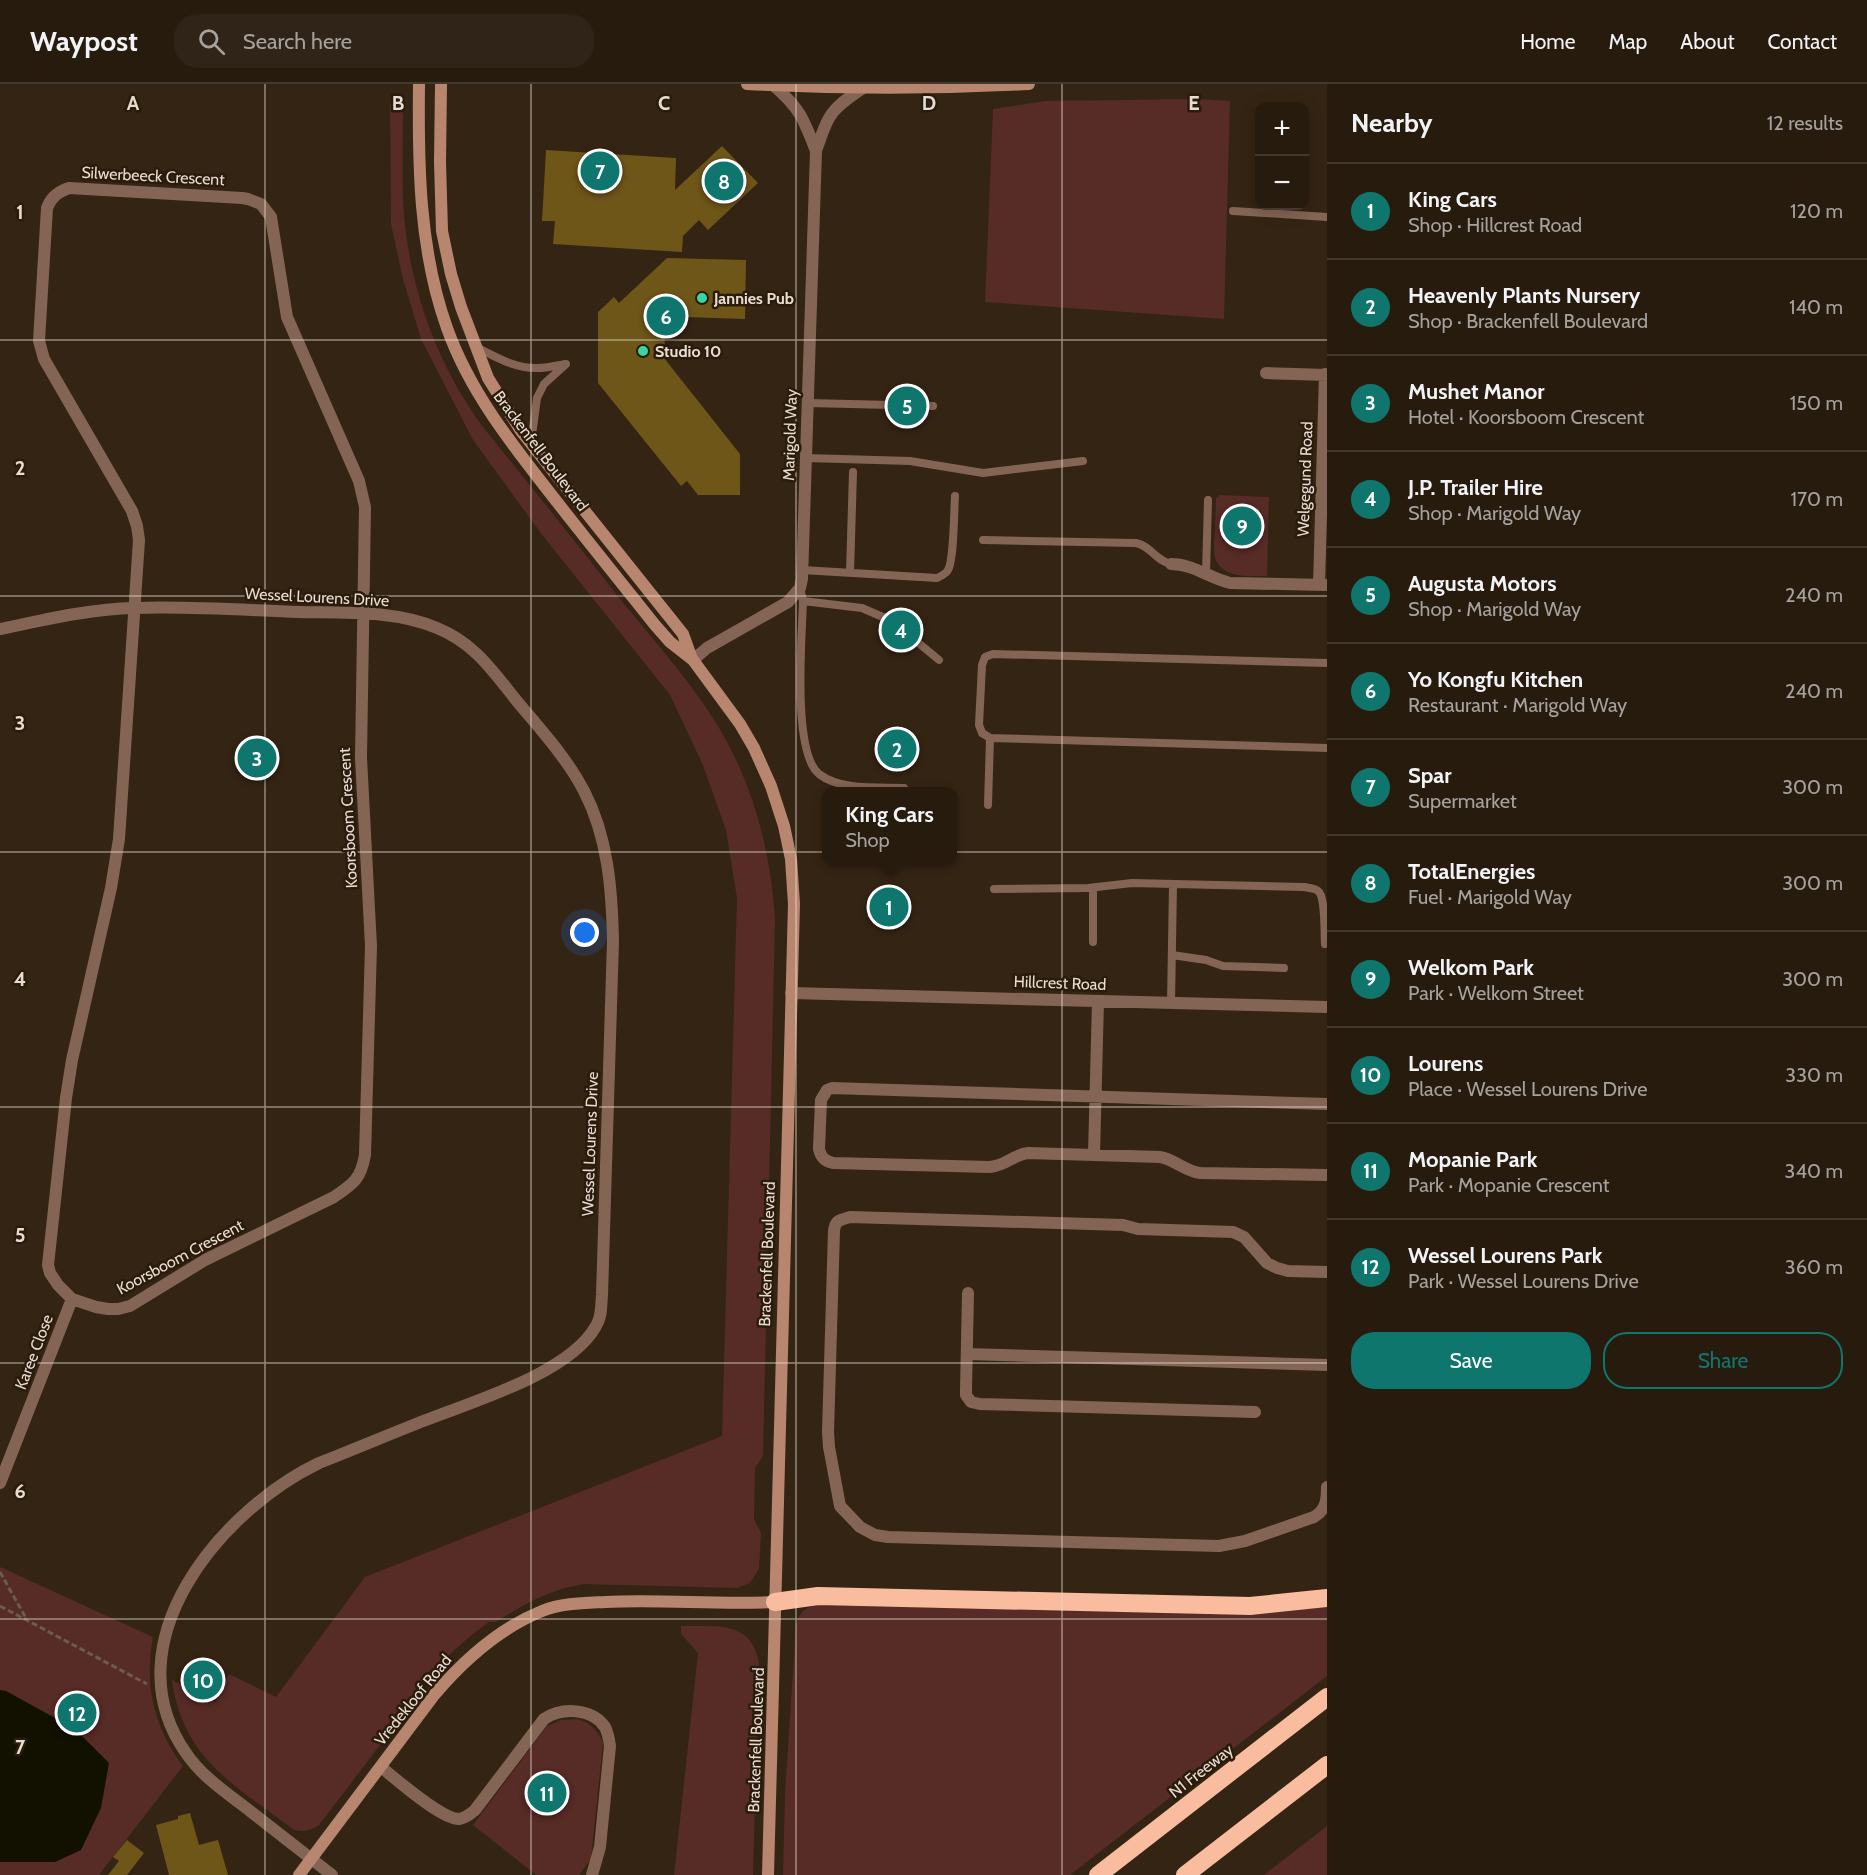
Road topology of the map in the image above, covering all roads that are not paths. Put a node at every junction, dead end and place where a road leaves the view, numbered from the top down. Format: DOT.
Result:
graph roads {
  1 [pos="419,84"];
  2 [pos="441,84"];
  3 [pos="747,84"];
  4 [pos="1029,84"];
  5 [pos="774,86"];
  6 [pos="863,88"];
  7 [pos="816,151"];
  8 [pos="1233,211"];
  9 [pos="1327,217"];
  10 [pos="475,347"];
  11 [pos="1266,373"];
  12 [pos="1326,375"];
  13 [pos="808,403"];
  14 [pos="933,406"];
  15 [pos="531,443"];
  16 [pos="806,458"];
  17 [pos="1083,461"];
  18 [pos="853,472"];
  19 [pos="955,496"];
  20 [pos="1208,500"];
  21 [pos="983,540"];
  22 [pos="1171,564"];
  23 [pos="802,570"];
  24 [pos="850,573"];
  25 [pos="1206,575"];
  26 [pos="1323,585"];
  27 [pos="800,588"];
  28 [pos="803,601"];
  29 [pos="135,608"];
  30 [pos="363,614"];
  31 [pos="0,629"];
  32 [pos="693,660"];
  33 [pos="939,660"];
  34 [pos="1327,663"];
  35 [pos="990,738"];
  36 [pos="1327,748"];
  37 [pos="869,787"];
  38 [pos="988,806"];
  39 [pos="1173,885"];
  40 [pos="1093,888"];
  41 [pos="994,890"];
  42 [pos="1093,942"];
  43 [pos="1325,944"];
  44 [pos="1172,956"];
  45 [pos="1284,968"];
  46 [pos="791,993"];
  47 [pos="1098,1001"];
  48 [pos="1171,1003"];
  49 [pos="1327,1007"];
  50 [pos="1096,1096"];
  51 [pos="1327,1104"];
  52 [pos="1094,1155"];
  53 [pos="1327,1175"];
  54 [pos="1327,1272"];
  55 [pos="968,1293"];
  56 [pos="72,1299"];
  57 [pos="967,1354"];
  58 [pos="1327,1365"];
  59 [pos="1255,1412"];
  60 [pos="0,1483"];
  61 [pos="1327,1487"];
  62 [pos="1327,1598"];
  63 [pos="775,1602"];
  64 [pos="1327,1697"];
  65 [pos="1327,1764"];
  66 [pos="381,1767"];
  67 [pos="311,1859"];
  68 [pos="299,1875"];
  69 [pos="332,1875"];
  70 [pos="592,1875"];
  71 [pos="768,1875"];
  72 [pos="1098,1875"];
  73 [pos="1185,1875"];
  1 -- 32 [label="street, Brackenfell Boulevard"];
  2 -- 10 [label="street, Brackenfell Boulevard"];
  3 -- 5 [label="street"];
  4 -- 6 [label="street"];
  5 -- 6 [label="street"];
  5 -- 7 [label="street, Marigold Way"];
  6 -- 7 [label="street, Marigold Way"];
  7 -- 13 [label="street, Marigold Way"];
  8 -- 9 [label="lane"];
  10 -- 15 [label="street, Brackenfell Boulevard"];
  10 -- 15 [label="lane"];
  11 -- 12 [label="street, Welgegund Road"];
  12 -- 26 [label="street, Welgegund Road"];
  13 -- 14 [label="lane"];
  13 -- 16 [label="street, Marigold Way"];
  15 -- 32 [label="street, Brackenfell Boulevard"];
  16 -- 17 [label="lane"];
  16 -- 23 [label="street, Marigold Way"];
  18 -- 24 [label="lane"];
  19 -- 24 [label="lane"];
  20 -- 25 [label="lane"];
  21 -- 22 [label="lane"];
  22 -- 25 [label="street"];
  23 -- 24 [label="lane"];
  23 -- 27 [label="street, Marigold Way"];
  25 -- 26 [label="street"];
  27 -- 28 [label="lane"];
  27 -- 32 [label="street"];
  28 -- 33 [label="lane"];
  28 -- 37 [label="lane"];
  29 -- 30 [label="street, Wessel Lourens Drive"];
  29 -- 30 [label="street, Silwerbeeck Crescent"];
  29 -- 31 [label="street, Wessel Lourens Drive"];
  29 -- 56 [label="street"];
  30 -- 56 [label="street, Koorsboom Crescent"];
  30 -- 67 [label="street, Wessel Lourens Drive"];
  32 -- 46 [label="street, Brackenfell Boulevard"];
  34 -- 35 [label="lane"];
  35 -- 36 [label="lane"];
  35 -- 38 [label="lane"];
  39 -- 40 [label="lane"];
  39 -- 43 [label="lane"];
  39 -- 44 [label="lane"];
  40 -- 41 [label="lane"];
  40 -- 42 [label="lane"];
  44 -- 45 [label="lane"];
  44 -- 48 [label="lane"];
  46 -- 47 [label="street, Hillcrest Road"];
  46 -- 63 [label="street, Brackenfell Boulevard"];
  47 -- 48 [label="street, Hillcrest Road"];
  47 -- 50 [label="street"];
  48 -- 49 [label="street, Hillcrest Road"];
  50 -- 51 [label="street"];
  50 -- 52 [label="street"];
  50 -- 52 [label="street"];
  52 -- 53 [label="street"];
  54 -- 61 [label="street"];
  55 -- 57 [label="street"];
  56 -- 60 [label="street, Karee Close"];
  57 -- 58 [label="street"];
  57 -- 59 [label="street"];
  62 -- 63 [label="highway"];
  63 -- 66 [label="street, Vredekloof Road"];
  63 -- 71 [label="street, Brackenfell Boulevard"];
  64 -- 72 [label="highway, N1 Freeway"];
  65 -- 73 [label="highway"];
  66 -- 67 [label="street, Vredekloof Road"];
  66 -- 70 [label="street"];
  67 -- 68 [label="street, Vredekloof Road"];
  67 -- 69 [label="street, Wessel Lourens Drive"];
}
